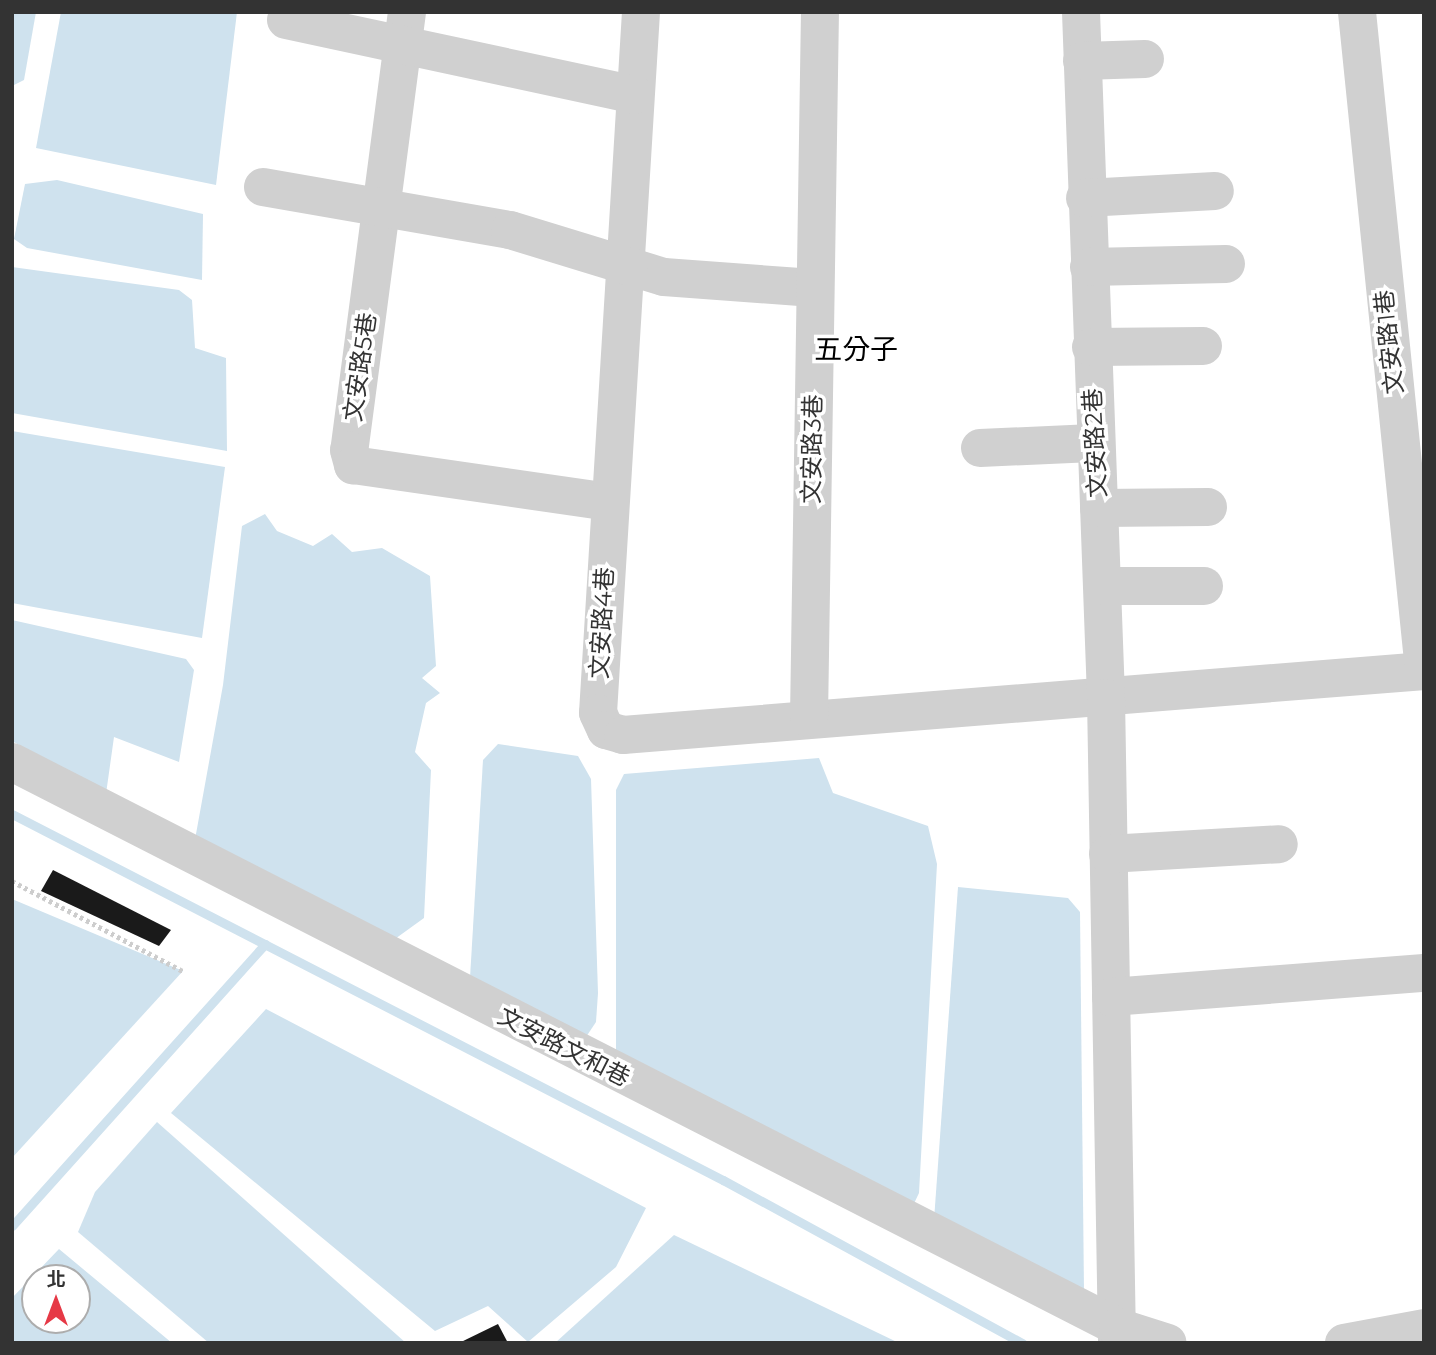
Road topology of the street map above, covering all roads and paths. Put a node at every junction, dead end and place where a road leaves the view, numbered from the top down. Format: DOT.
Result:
graph roads {
  1 [pos="641,12"];
  2 [pos="820,12"];
  3 [pos="1081,12"];
  4 [pos="1357,12"];
  5 [pos="286,20"];
  6 [pos="405,28"];
  7 [pos="1145,59"];
  8 [pos="1082,61"];
  9 [pos="635,95"];
  10 [pos="262,187"];
  11 [pos="1214,191"];
  12 [pos="1086,198"];
  13 [pos="382,205"];
  14 [pos="1226,264"];
  15 [pos="1089,267"];
  16 [pos="623,268"];
  17 [pos="814,288"];
  18 [pos="1203,346"];
  19 [pos="1091,347"];
  20 [pos="1093,443"];
  21 [pos="979,449"];
  22 [pos="1412,457"];
  23 [pos="609,502"];
  24 [pos="1208,507"];
  25 [pos="1099,508"];
  26 [pos="1103,586"];
  27 [pos="1204,586"];
  28 [pos="1424,671"];
  29 [pos="1106,698"];
  30 [pos="809,718"];
  31 [pos="12,762"];
  32 [pos="1279,844"];
  33 [pos="1108,863"];
  34 [pos="12,881"];
  35 [pos="183,971"];
  36 [pos="1424,973"];
  37 [pos="1111,997"];
  38 [pos="1424,1328"];
  39 [pos="1117,1335"];
  40 [pos="1168,1343"];
  41 [pos="1344,1343"];
  1 -- 9 [label="street, 文安路4巷"];
  2 -- 17 [label="street, 文安路3巷"];
  3 -- 8 [label="street, 文安路2巷"];
  4 -- 22 [label="street, 文安路1巷"];
  5 -- 6 [label="street"];
  6 -- 9 [label="street"];
  6 -- 13 [label="street, 文安路5巷"];
  7 -- 8 [label="street"];
  8 -- 12 [label="street, 文安路2巷"];
  9 -- 16 [label="street, 文安路4巷"];
  10 -- 13 [label="street"];
  11 -- 12 [label="street"];
  12 -- 15 [label="street, 文安路2巷"];
  13 -- 16 [label="street"];
  13 -- 23 [label="street, 文安路5巷"];
  14 -- 15 [label="street"];
  15 -- 19 [label="street, 文安路2巷"];
  16 -- 17 [label="street"];
  16 -- 23 [label="street, 文安路4巷"];
  17 -- 30 [label="street, 文安路3巷"];
  18 -- 19 [label="street"];
  19 -- 20 [label="street, 文安路2巷"];
  20 -- 21 [label="street"];
  20 -- 25 [label="street, 文安路2巷"];
  22 -- 28 [label="street, 文安路1巷"];
  23 -- 30 [label="street, 文安路4巷"];
  24 -- 25 [label="street"];
  25 -- 26 [label="street, 文安路2巷"];
  26 -- 27 [label="street"];
  26 -- 29 [label="street, 文安路2巷"];
  28 -- 29 [label="street, 文安路4巷"];
  29 -- 30 [label="street, 文安路4巷"];
  29 -- 33 [label="street, 文安路2巷"];
  31 -- 39 [label="street, 文安路文和巷"];
  32 -- 33 [label="street"];
  33 -- 37 [label="street, 文安路2巷"];
  34 -- 35 [label="path"];
  36 -- 37 [label="street"];
  37 -- 39 [label="street, 文安路2巷"];
  38 -- 41 [label="street"];
  39 -- 40 [label="street, 文安路文和巷"];
}
